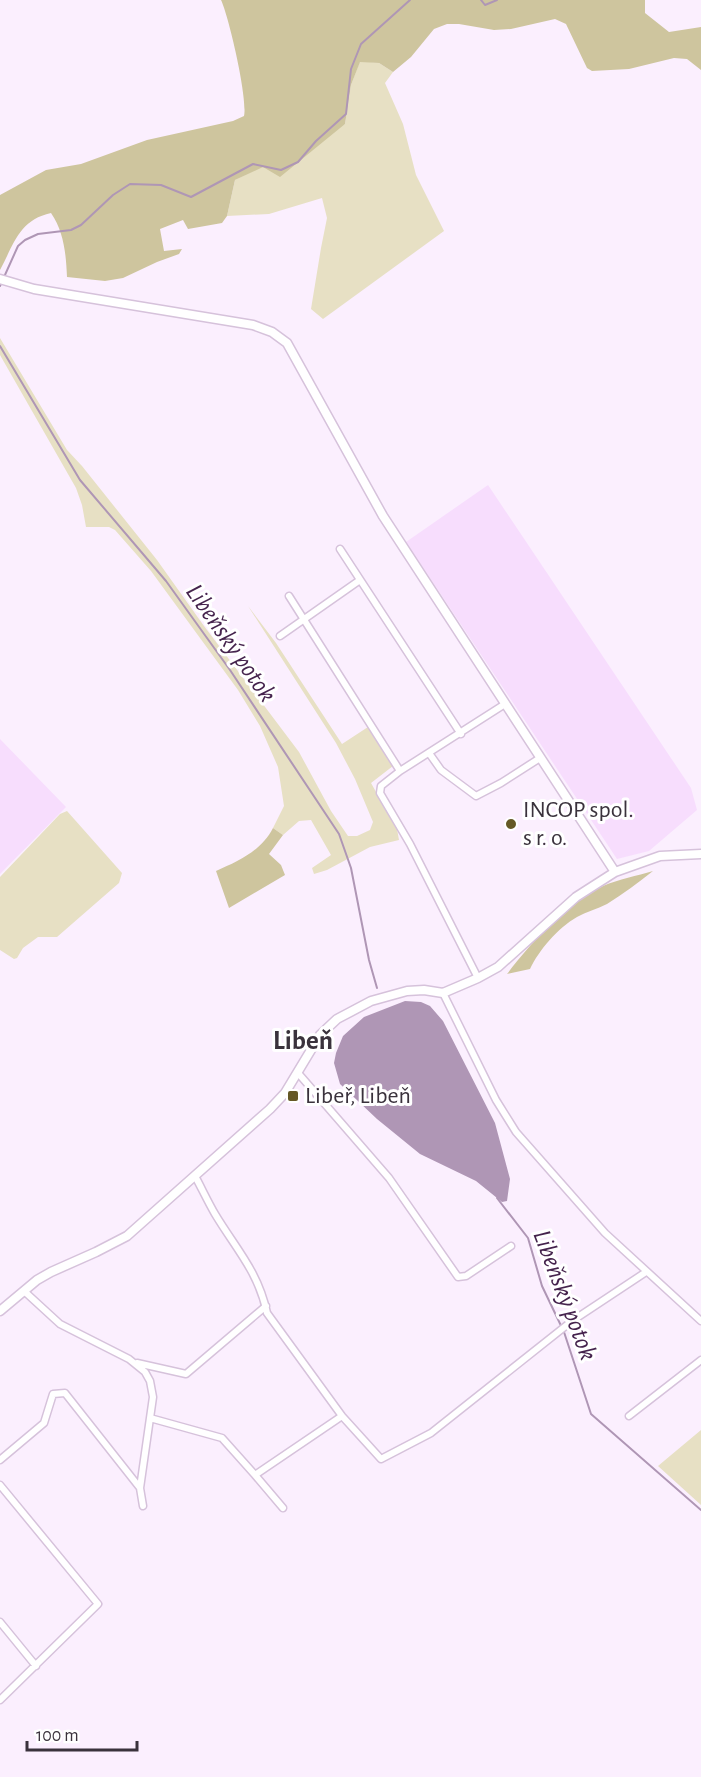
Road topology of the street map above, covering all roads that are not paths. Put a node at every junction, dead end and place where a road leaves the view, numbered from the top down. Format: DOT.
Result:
graph roads {
  1 [pos="2,280"];
  2 [pos="340,549"];
  3 [pos="360,580"];
  4 [pos="289,596"];
  5 [pos="304,620"];
  6 [pos="280,636"];
  7 [pos="505,704"];
  8 [pos="461,734"];
  9 [pos="429,753"];
  10 [pos="540,758"];
  11 [pos="400,771"];
  12 [pos="701,854"];
  13 [pos="615,872"];
  14 [pos="478,978"];
  15 [pos="443,993"];
  16 [pos="298,1073"];
  17 [pos="195,1176"];
  18 [pos="511,1246"];
  19 [pos="646,1272"];
  20 [pos="24,1291"];
  21 [pos="266,1306"];
  22 [pos="0,1311"];
  23 [pos="701,1321"];
  24 [pos="701,1360"];
  25 [pos="133,1362"];
  26 [pos="342,1416"];
  27 [pos="629,1416"];
  28 [pos="150,1418"];
  29 [pos="0,1460"];
  30 [pos="255,1475"];
  31 [pos="0,1485"];
  32 [pos="140,1488"];
  33 [pos="143,1506"];
  34 [pos="283,1508"];
  35 [pos="0,1622"];
  36 [pos="36,1666"];
  37 [pos="0,1700"];
  1 -- 7 [label="street"];
  2 -- 3 [label="street"];
  3 -- 5 [label="street"];
  3 -- 8 [label="street"];
  4 -- 5 [label="street"];
  5 -- 6 [label="street"];
  5 -- 11 [label="street"];
  7 -- 8 [label="street"];
  7 -- 10 [label="street"];
  8 -- 9 [label="street"];
  9 -- 10 [label="street"];
  9 -- 11 [label="street"];
  10 -- 13 [label="street"];
  11 -- 14 [label="street"];
  12 -- 13 [label="street"];
  13 -- 14 [label="street"];
  14 -- 15 [label="street"];
  15 -- 16 [label="street"];
  15 -- 19 [label="street"];
  16 -- 17 [label="street"];
  16 -- 18 [label="street"];
  17 -- 20 [label="street"];
  17 -- 21 [label="street"];
  19 -- 23 [label="street"];
  19 -- 26 [label="street"];
  20 -- 22 [label="street"];
  20 -- 25 [label="street"];
  21 -- 25 [label="street"];
  21 -- 26 [label="street"];
  24 -- 27 [label="street"];
  25 -- 28 [label="street"];
  26 -- 30 [label="street"];
  28 -- 30 [label="street"];
  28 -- 32 [label="street"];
  29 -- 32 [label="street"];
  30 -- 34 [label="street"];
  31 -- 36 [label="street"];
  32 -- 33 [label="street"];
  35 -- 36 [label="street"];
  36 -- 37 [label="street"];
}
